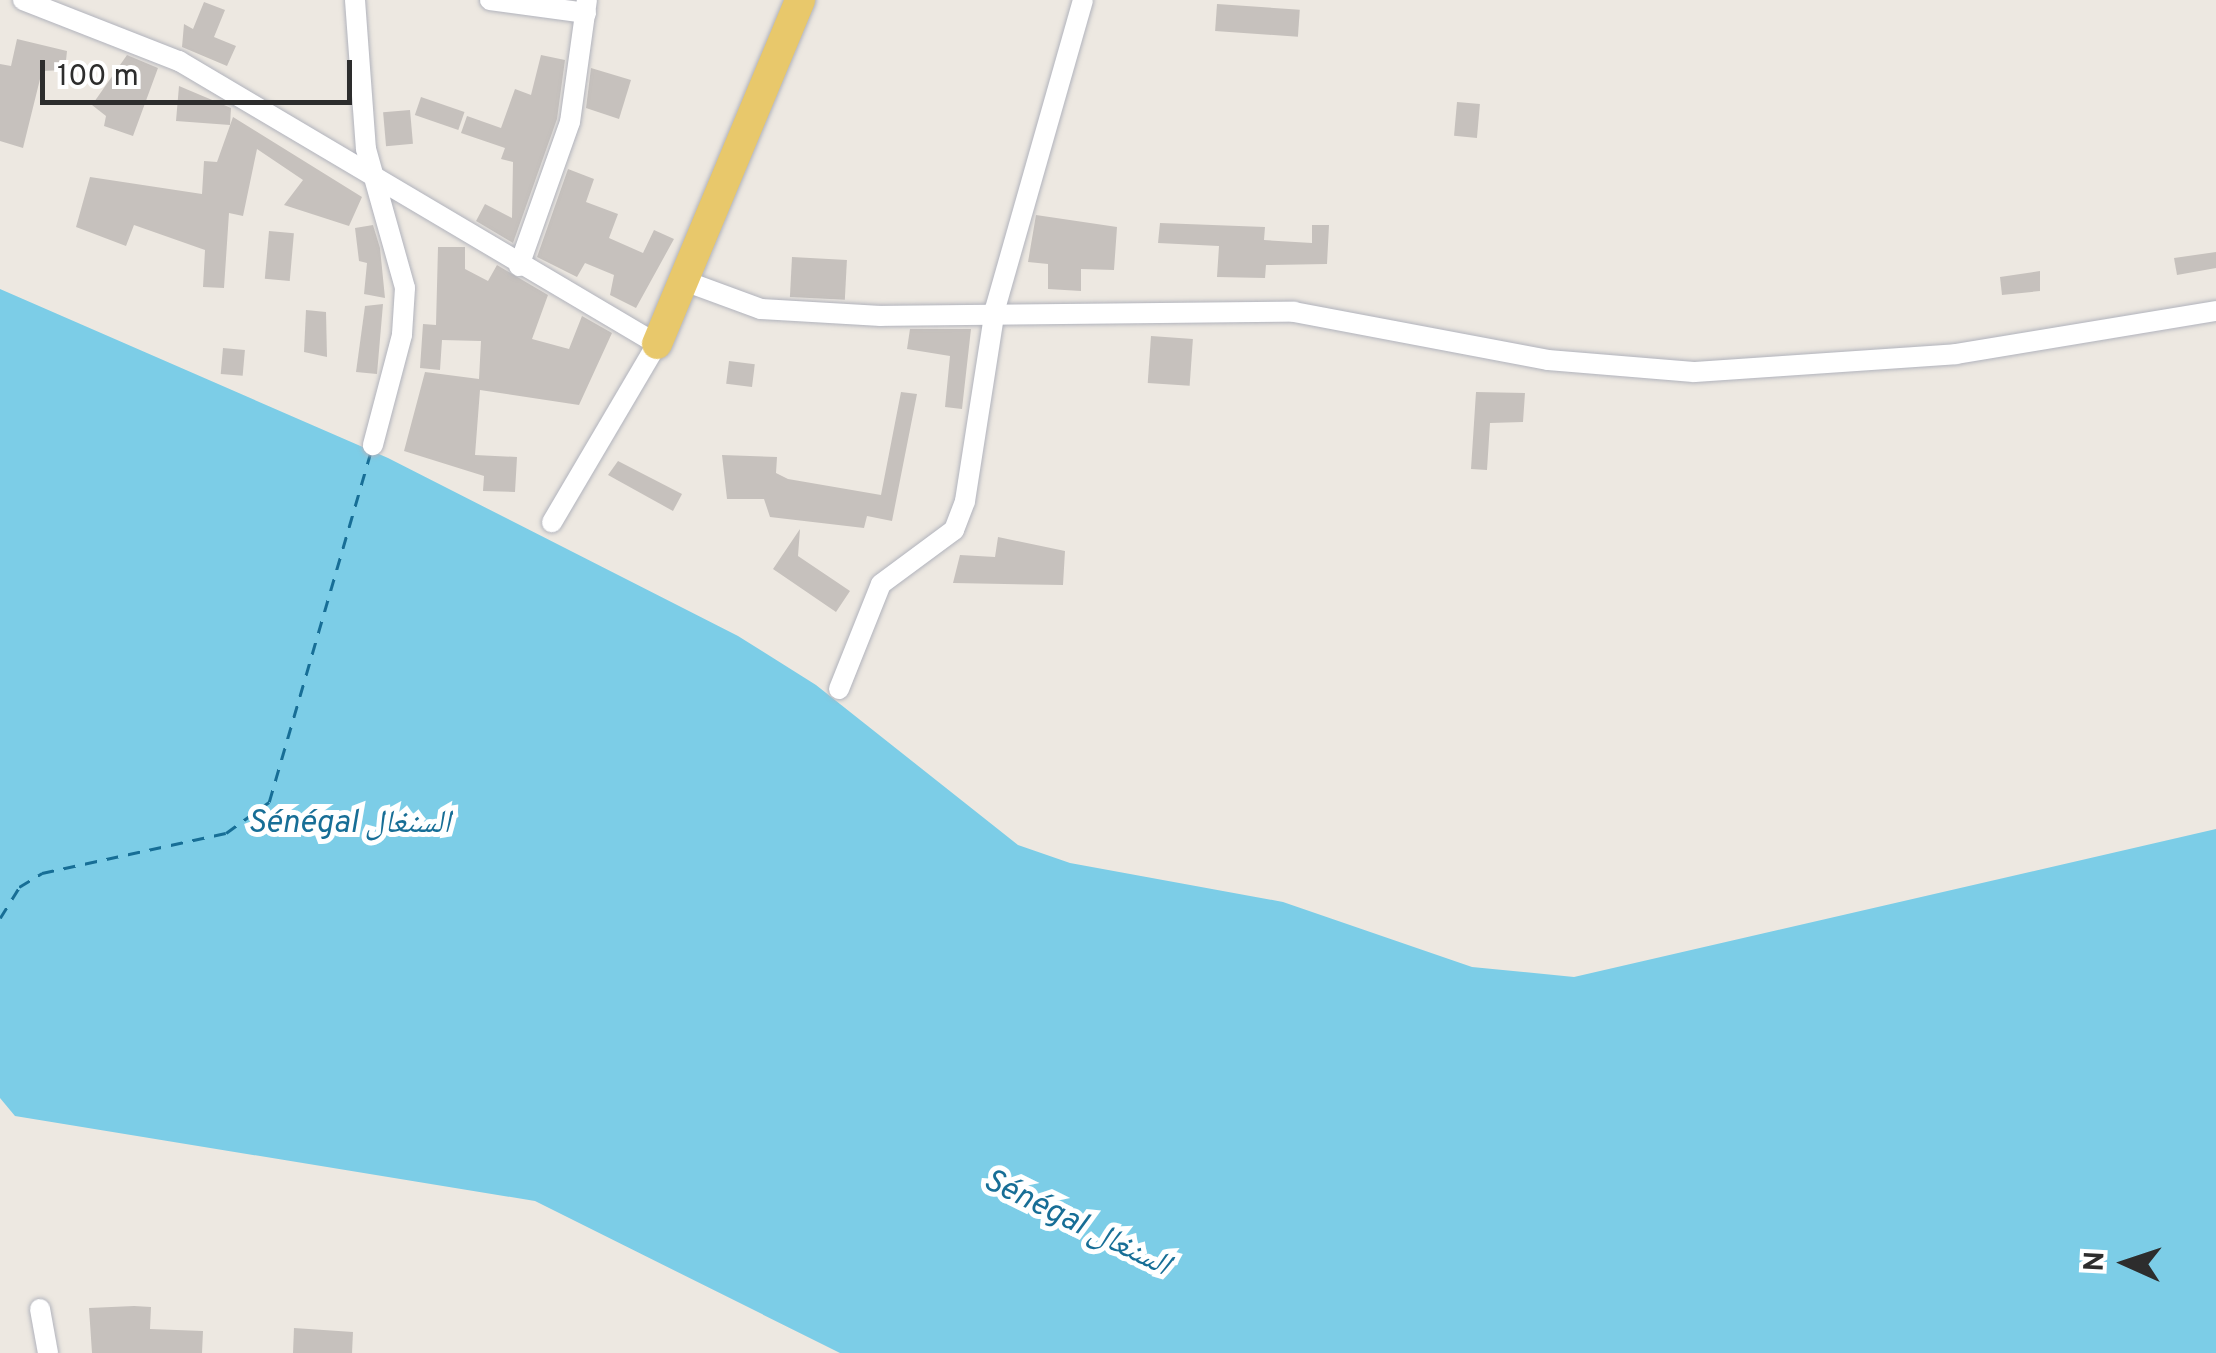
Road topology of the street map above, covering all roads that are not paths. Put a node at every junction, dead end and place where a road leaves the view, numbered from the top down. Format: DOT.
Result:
graph roads {
  1 [pos="23,0"];
  2 [pos="355,0"];
  3 [pos="490,0"];
  4 [pos="800,0"];
  5 [pos="1083,0"];
  6 [pos="587,6"];
  7 [pos="373,180"];
  8 [pos="519,266"];
  9 [pos="682,280"];
  10 [pos="996,309"];
  11 [pos="2216,311"];
  12 [pos="657,344"];
  13 [pos="373,445"];
  14 [pos="552,522"];
  15 [pos="839,689"];
  16 [pos="40,1309"];
  17 [pos="48,1353"];
  1 -- 7 [label="street"];
  2 -- 7 [label="street"];
  3 -- 6 [label="street"];
  4 -- 9 [label="main road"];
  5 -- 10 [label="street"];
  6 -- 8 [label="street"];
  7 -- 8 [label="street"];
  7 -- 13 [label="street"];
  8 -- 12 [label="street"];
  9 -- 10 [label="street"];
  9 -- 12 [label="main road"];
  10 -- 11 [label="street"];
  10 -- 15 [label="street"];
  12 -- 14 [label="street"];
  16 -- 17 [label="street"];
}
